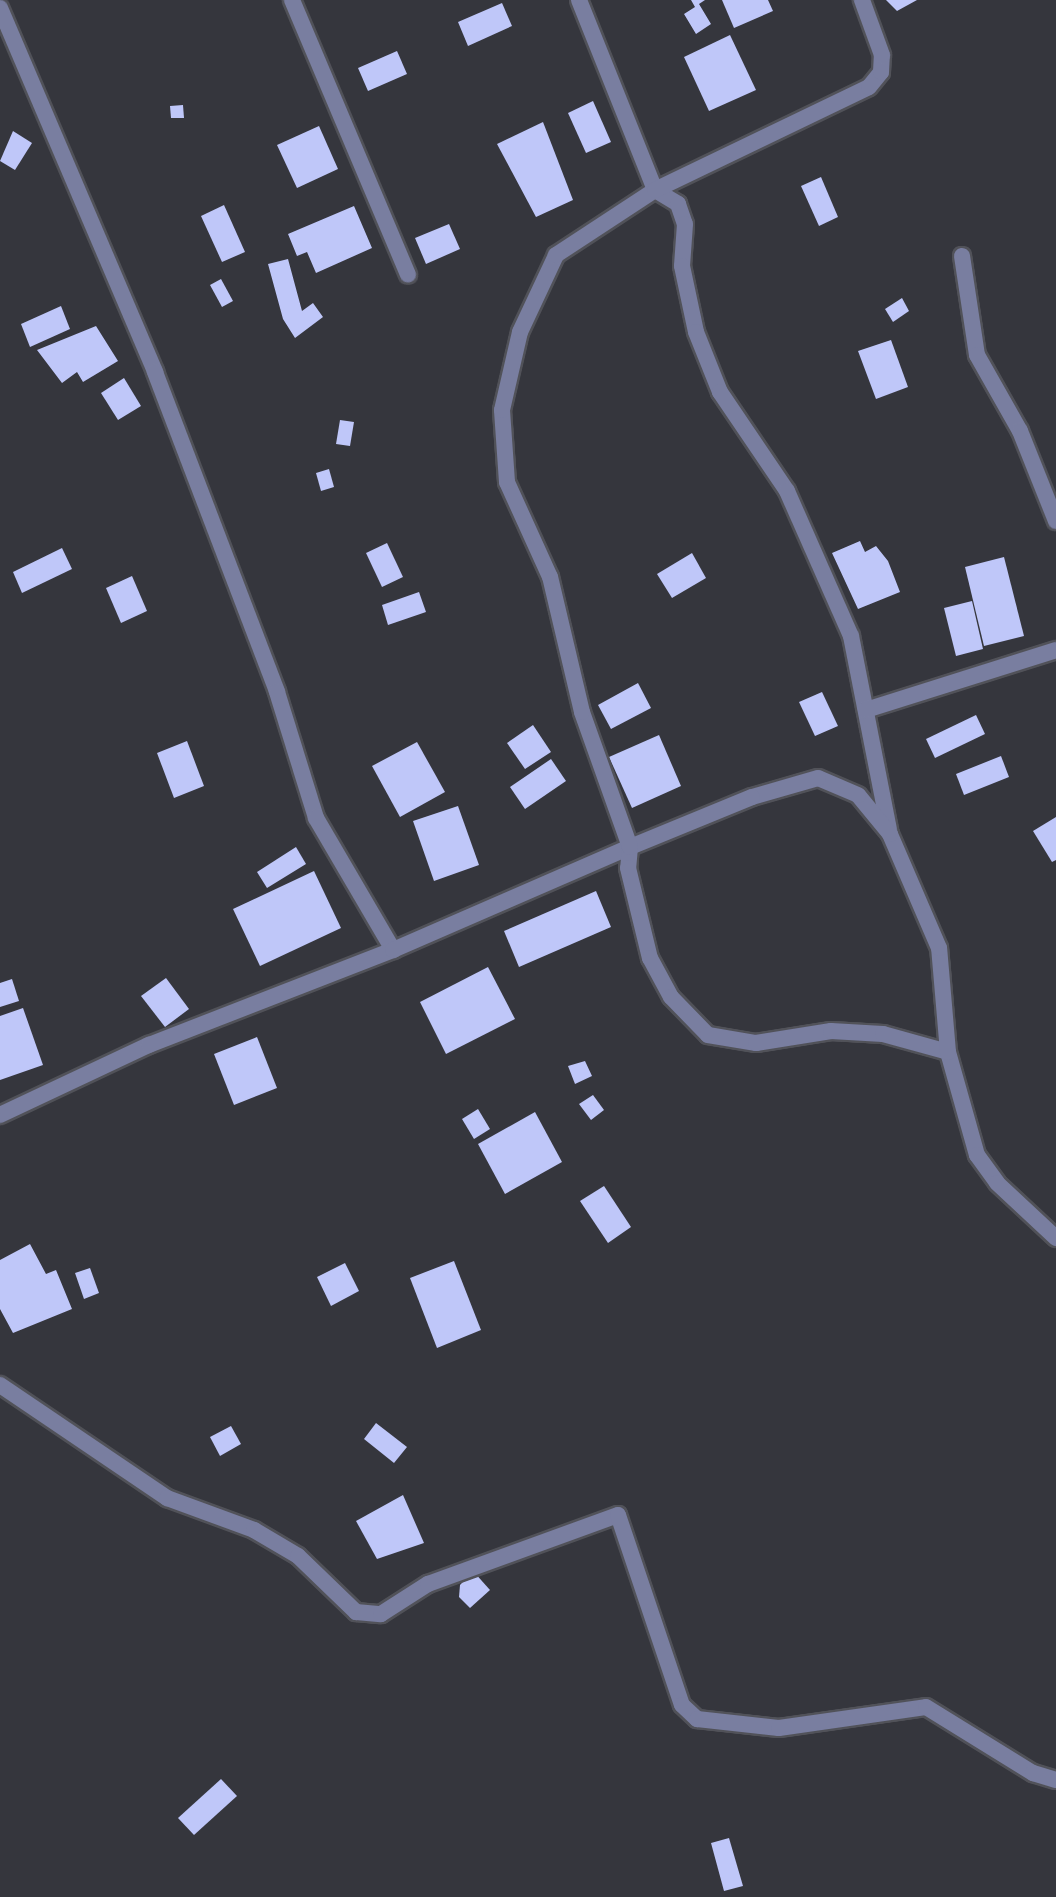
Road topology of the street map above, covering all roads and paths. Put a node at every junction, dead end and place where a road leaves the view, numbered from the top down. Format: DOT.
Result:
graph roads {
  1 [pos="292,0"];
  2 [pos="579,0"];
  3 [pos="862,0"];
  4 [pos="0,8"];
  5 [pos="655,190"];
  6 [pos="962,256"];
  7 [pos="408,274"];
  8 [pos="1056,521"];
  9 [pos="1056,650"];
  10 [pos="866,710"];
  11 [pos="890,834"];
  12 [pos="630,847"];
  13 [pos="393,950"];
  14 [pos="948,1052"];
  15 [pos="0,1115"];
  16 [pos="1056,1238"];
  17 [pos="0,1385"];
  18 [pos="1056,1780"];
  1 -- 7 [label="street"];
  2 -- 5 [label="street"];
  3 -- 5 [label="street"];
  4 -- 13 [label="street"];
  5 -- 10 [label="street"];
  5 -- 12 [label="street"];
  6 -- 8 [label="street"];
  9 -- 10 [label="street"];
  10 -- 11 [label="street"];
  11 -- 12 [label="street"];
  11 -- 14 [label="street"];
  12 -- 13 [label="street"];
  12 -- 14 [label="street"];
  13 -- 15 [label="street"];
  14 -- 16 [label="street"];
  17 -- 18 [label="street"];
}
